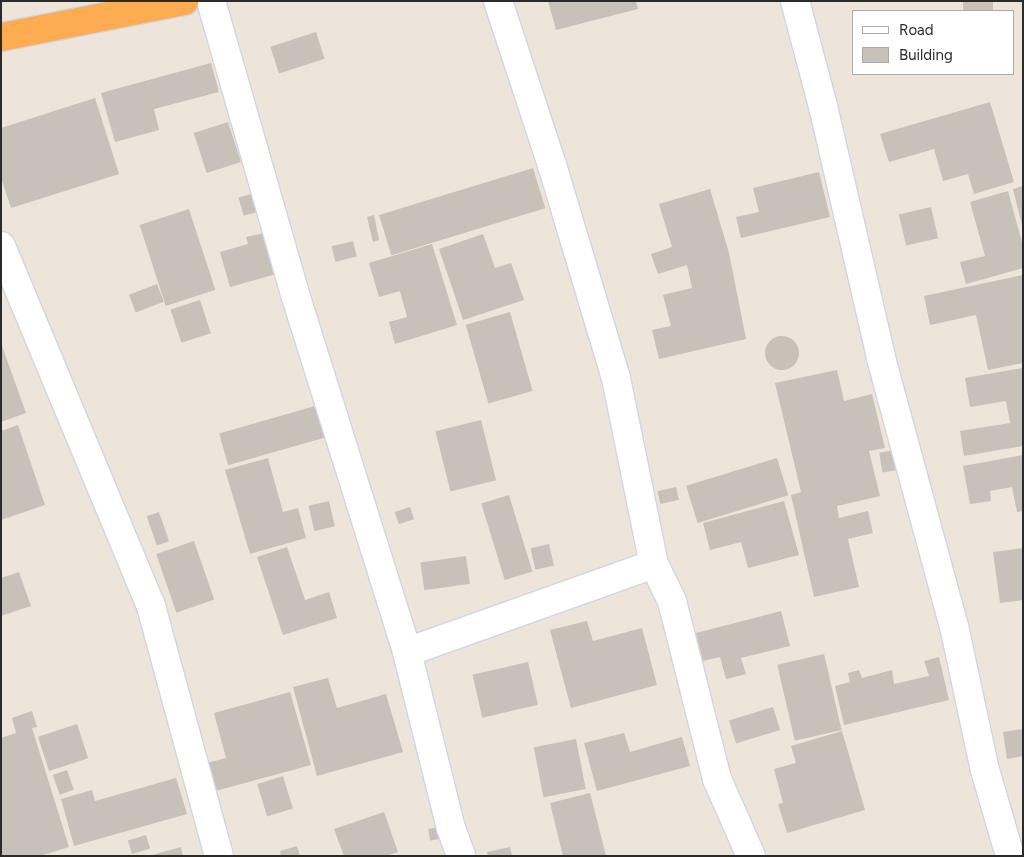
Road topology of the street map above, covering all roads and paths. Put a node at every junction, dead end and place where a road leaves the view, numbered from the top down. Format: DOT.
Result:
graph roads {
  1 [pos="185,1"];
  2 [pos="211,1"];
  3 [pos="498,1"];
  4 [pos="795,1"];
  5 [pos="1,37"];
  6 [pos="1,246"];
  7 [pos="654,564"];
  8 [pos="407,652"];
  9 [pos="219,856"];
  10 [pos="461,856"];
  11 [pos="751,856"];
  12 [pos="1010,856"];
  1 -- 5 [label="highway"];
  2 -- 8 [label="street"];
  3 -- 7 [label="street"];
  4 -- 12 [label="street"];
  6 -- 9 [label="street"];
  7 -- 8 [label="street"];
  7 -- 11 [label="street"];
  8 -- 10 [label="street"];
}
